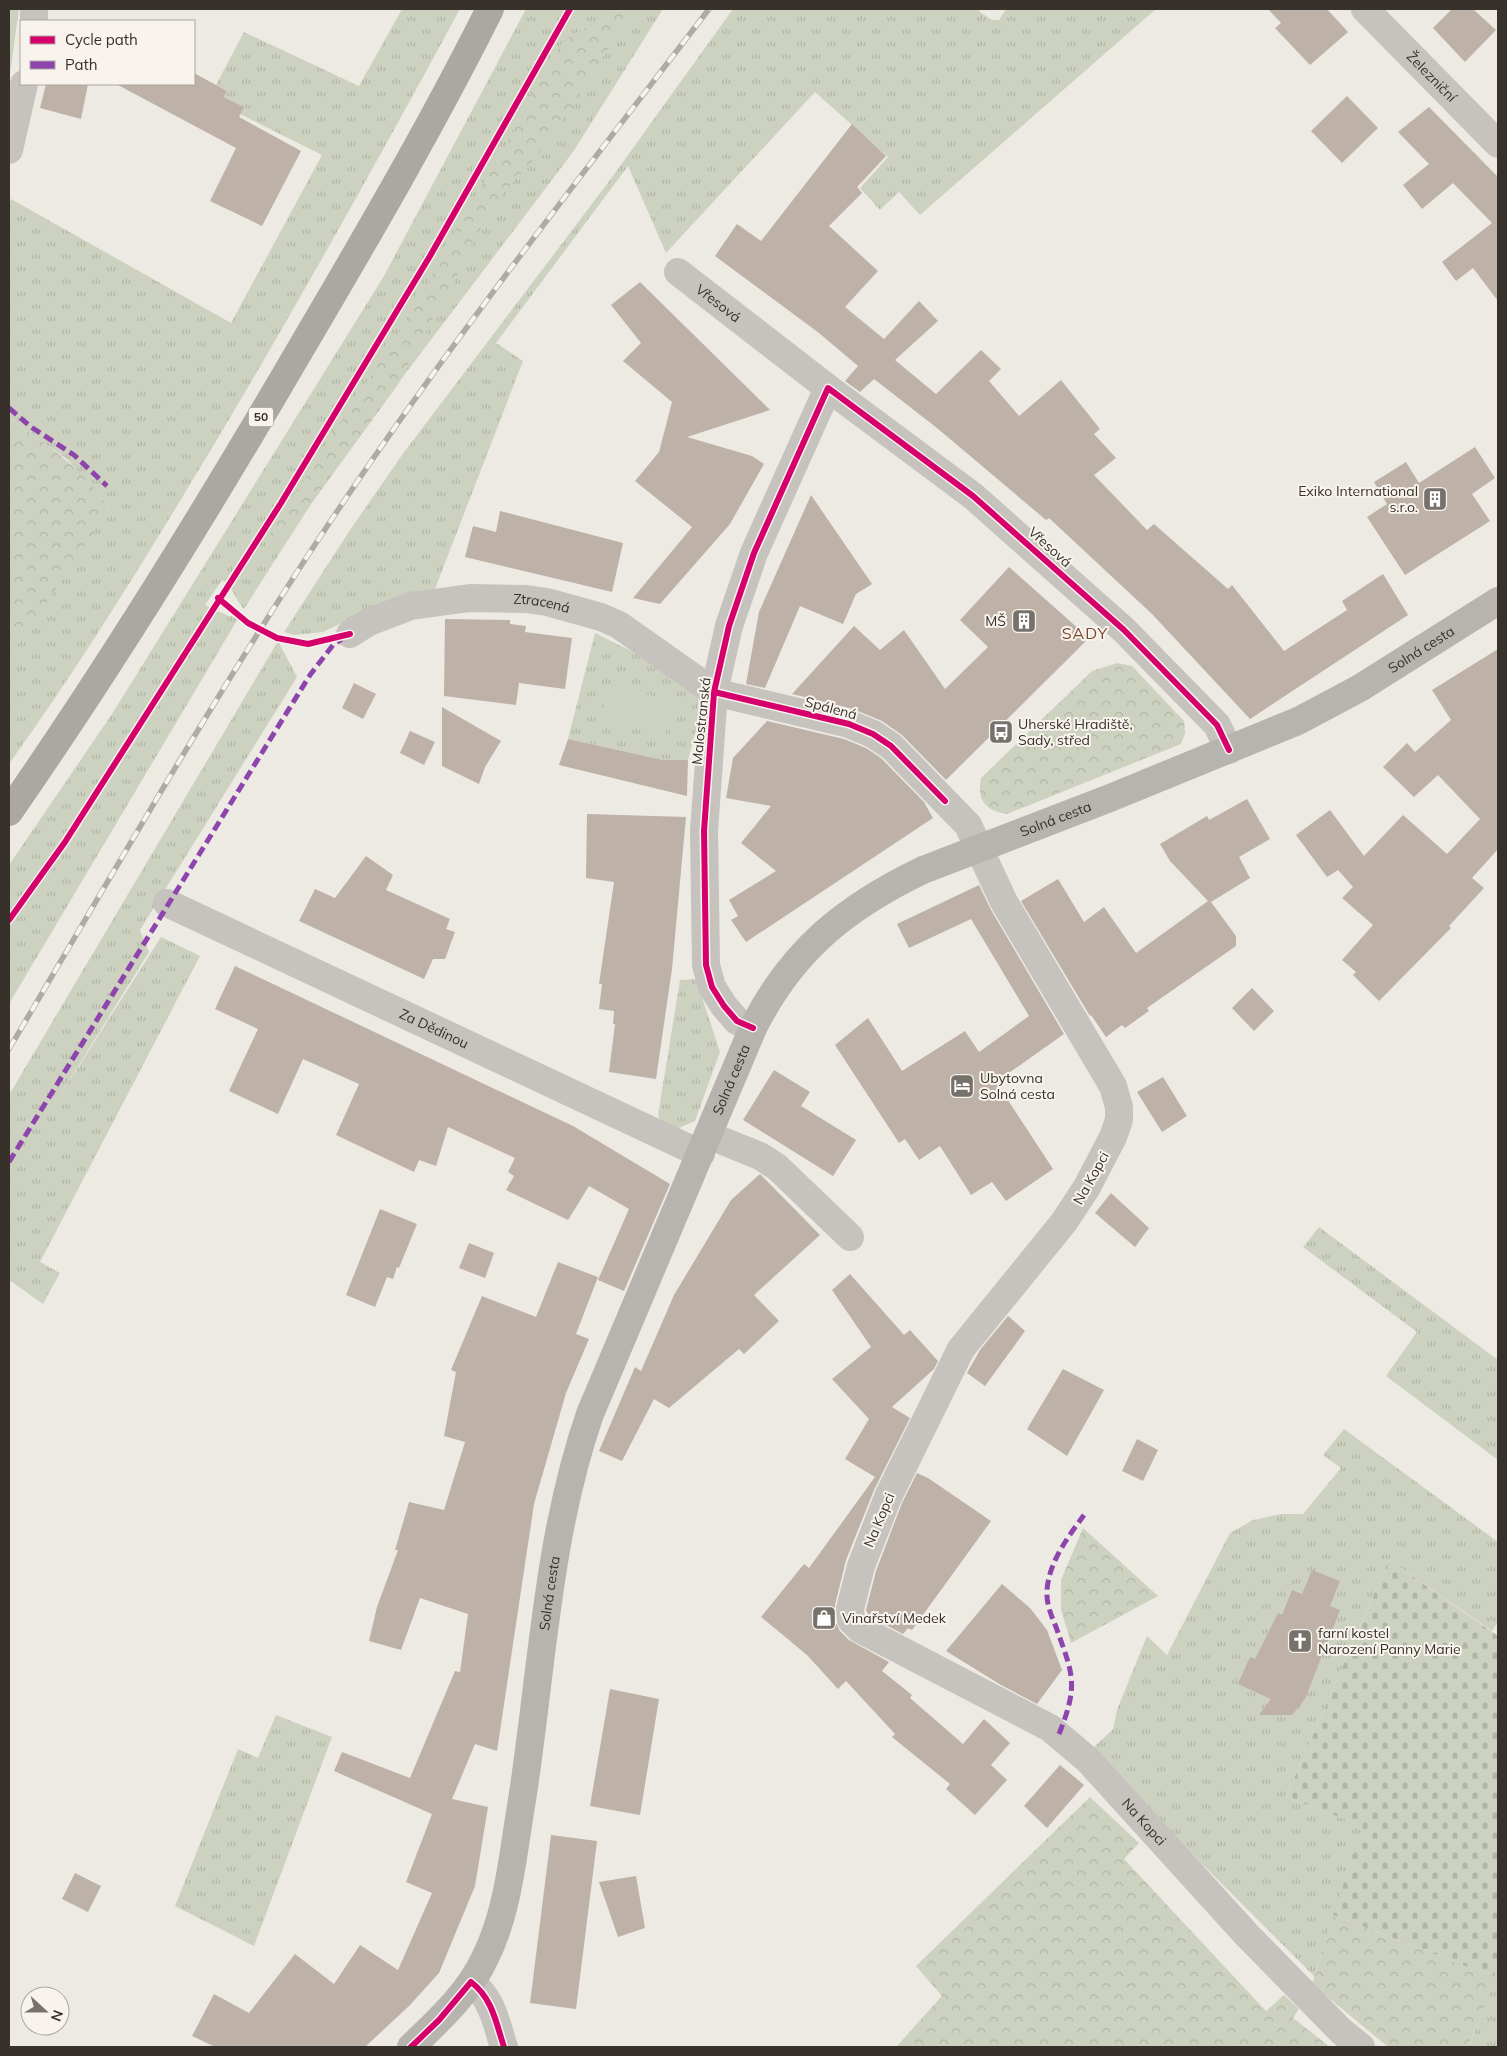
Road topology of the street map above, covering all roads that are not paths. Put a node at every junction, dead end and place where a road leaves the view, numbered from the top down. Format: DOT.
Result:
graph roads {
  1 [pos="490,9"];
  2 [pos="1365,9"];
  3 [pos="24,85"];
  4 [pos="1498,144"];
  5 [pos="9,150"];
  6 [pos="678,272"];
  7 [pos="828,388"];
  8 [pos="1498,601"];
  9 [pos="350,634"];
  10 [pos="714,692"];
  11 [pos="1229,750"];
  12 [pos="9,812"];
  13 [pos="979,848"];
  14 [pos="167,904"];
  15 [pos="753,1028"];
  16 [pos="704,1145"];
  17 [pos="850,1237"];
  18 [pos="471,1982"];
  19 [pos="410,2047"];
  20 [pos="504,2047"];
  21 [pos="1361,2047"];
  1 -- 12 [label="main road, 50"];
  2 -- 4 [label="street, Železniční"];
  3 -- 5 [label="street"];
  6 -- 7 [label="street, Vřesová"];
  7 -- 10 [label="street, Malostranská"];
  7 -- 11 [label="street, Vřesová"];
  8 -- 11 [label="street, Solná cesta"];
  9 -- 10 [label="street, Ztracená"];
  10 -- 13 [label="street, Spálená"];
  10 -- 15 [label="street, Malostranská"];
  11 -- 13 [label="street, Solná cesta"];
  13 -- 15 [label="street, Solná cesta"];
  13 -- 21 [label="street, Na Kopci"];
  14 -- 16 [label="street, Za Dědinou"];
  15 -- 16 [label="street, Solná cesta"];
  16 -- 17 [label="street"];
  16 -- 18 [label="street, Solná cesta"];
  18 -- 19 [label="street, Solná cesta"];
  18 -- 20 [label="street"];
}
